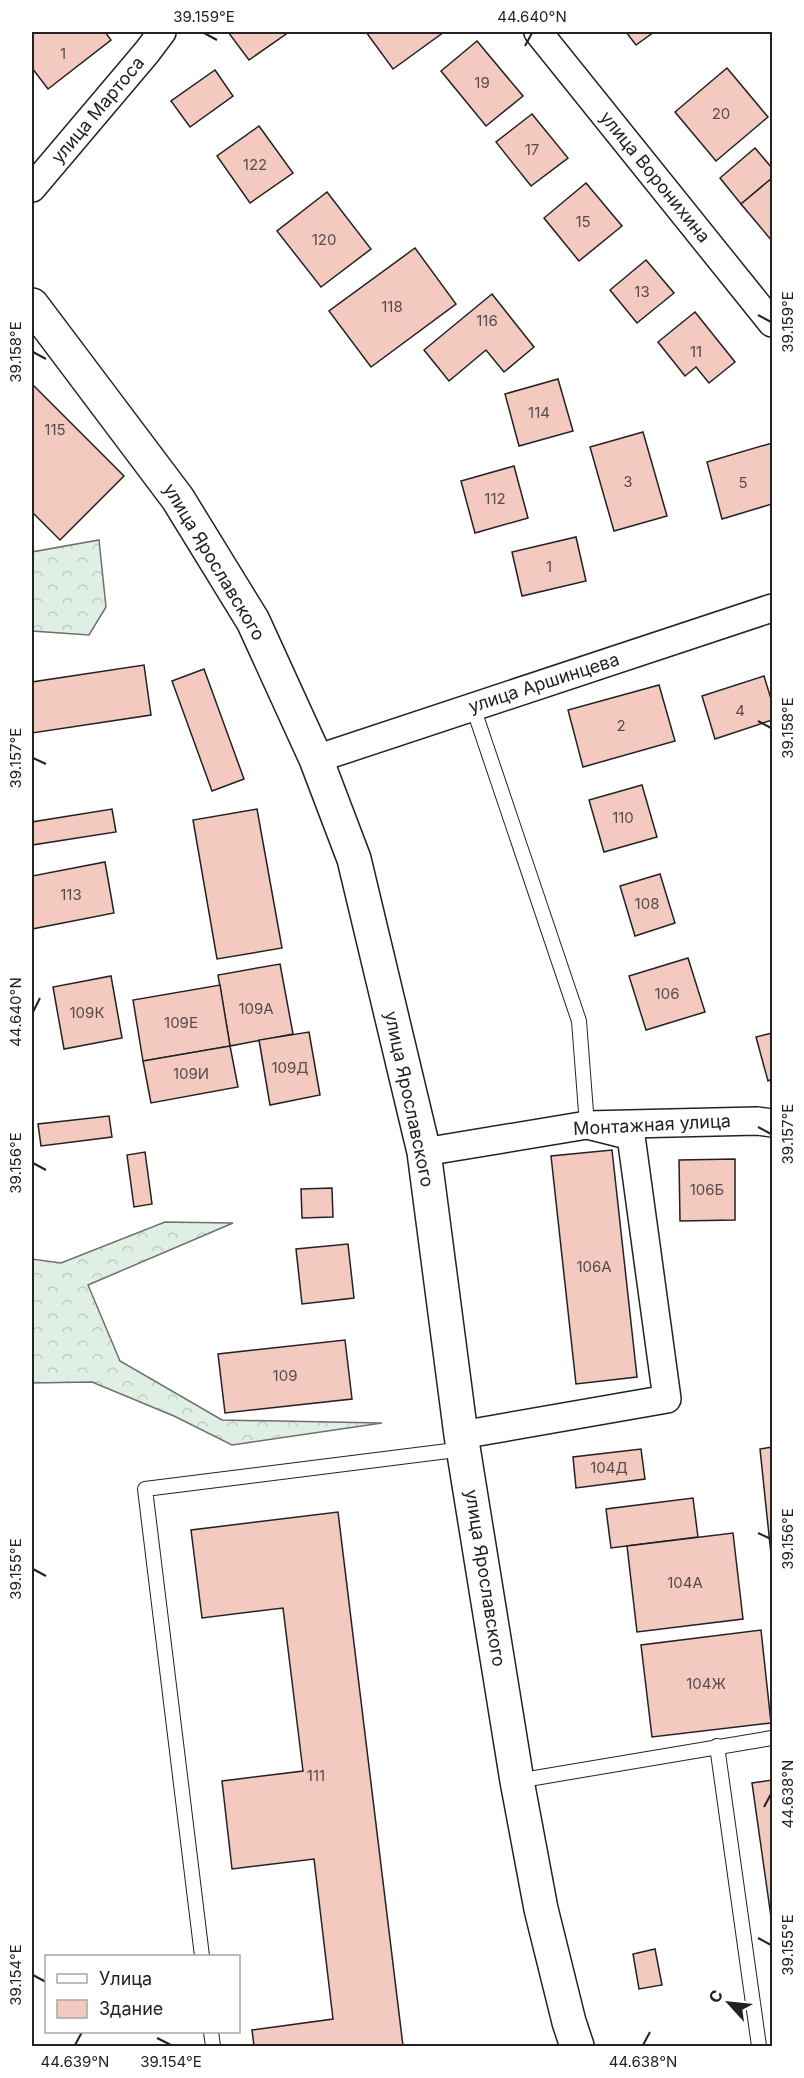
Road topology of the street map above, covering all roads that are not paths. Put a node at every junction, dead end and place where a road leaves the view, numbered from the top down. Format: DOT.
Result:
graph roads {
  1 [pos="162,32"];
  2 [pos="538,32"];
  3 [pos="32,188"];
  4 [pos="32,304"];
  5 [pos="772,323"];
  6 [pos="772,608"];
  7 [pos="474,707"];
  8 [pos="316,759"];
  9 [pos="772,1123"];
  10 [pos="587,1125"];
  11 [pos="424,1152"];
  12 [pos="463,1442"];
  13 [pos="772,1738"];
  14 [pos="717,1746"];
  15 [pos="517,1781"];
  16 [pos="202,1955"];
  17 [pos="577,2046"];
  18 [pos="759,2046"];
  1 -- 3 [label="street, улица Мартоса"];
  2 -- 5 [label="street, улица Воронихина"];
  4 -- 8 [label="street, улица Ярославского"];
  6 -- 7 [label="street, улица Аршинцева"];
  7 -- 8 [label="street, улица Аршинцева"];
  7 -- 10 [label="lane"];
  8 -- 11 [label="street, улица Ярославского"];
  9 -- 10 [label="street, Монтажная улица"];
  10 -- 11 [label="street, Монтажная улица"];
  10 -- 12 [label="street"];
  11 -- 12 [label="street, улица Ярославского"];
  12 -- 15 [label="street, улица Ярославского"];
  12 -- 16 [label="lane"];
  13 -- 14 [label="lane"];
  14 -- 15 [label="lane"];
  14 -- 18 [label="lane"];
  15 -- 17 [label="street, улица Ярославского"];
}
